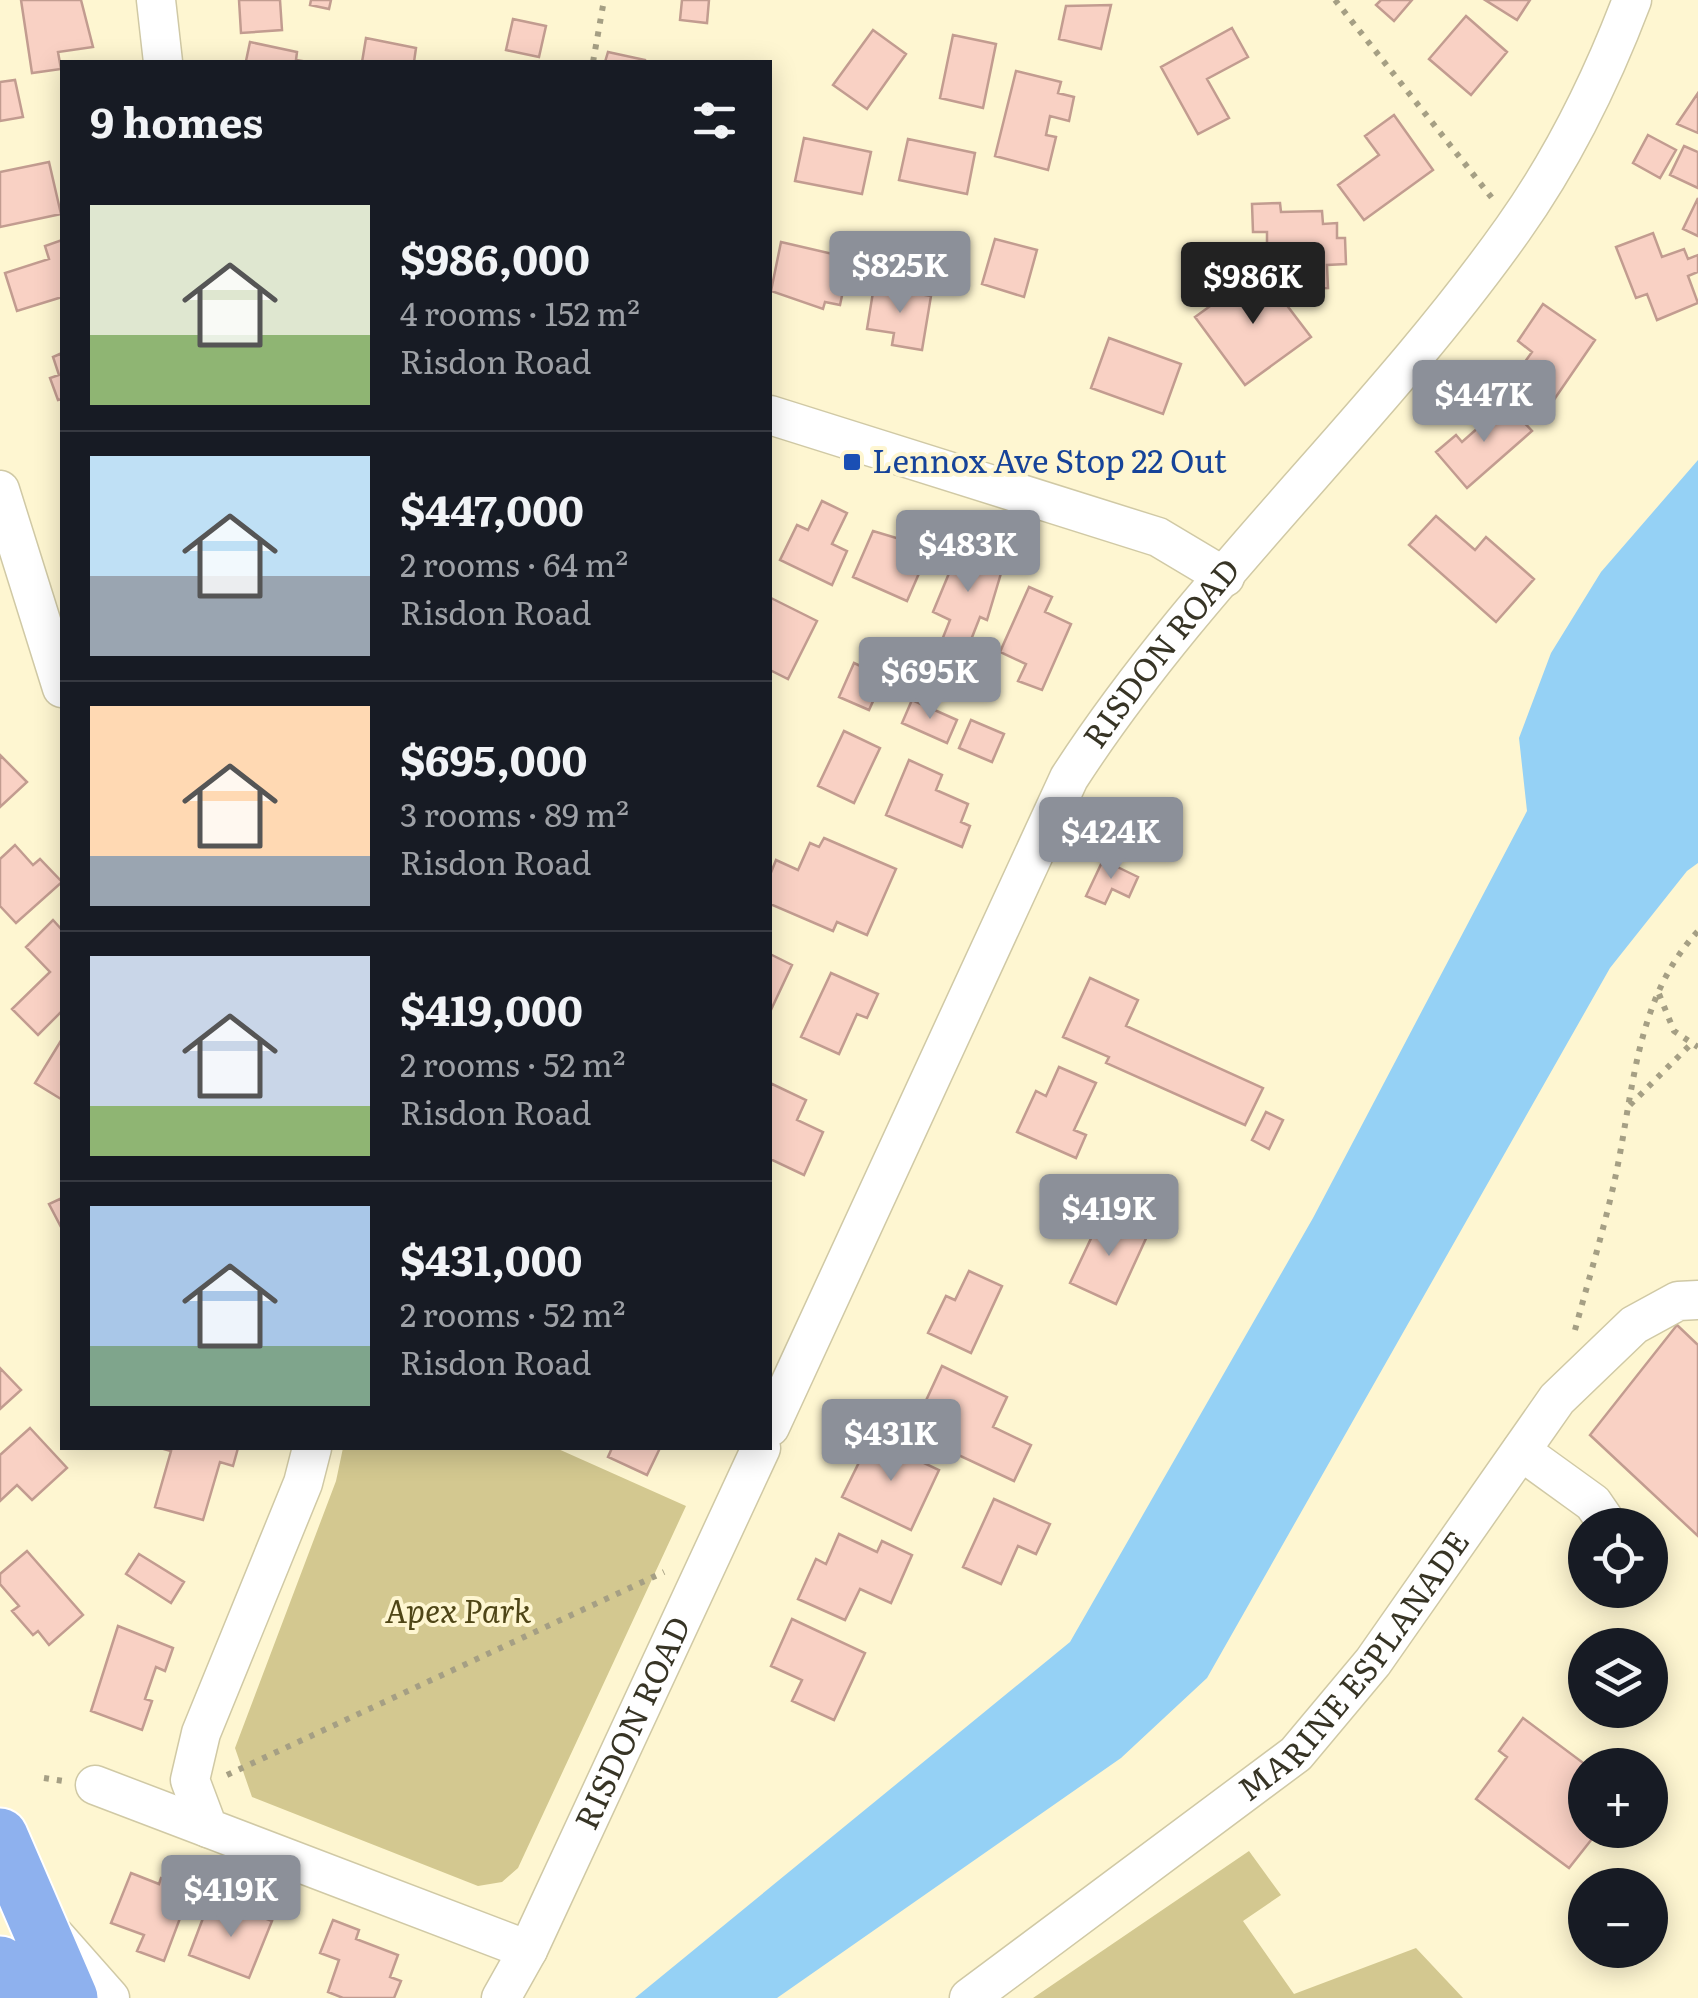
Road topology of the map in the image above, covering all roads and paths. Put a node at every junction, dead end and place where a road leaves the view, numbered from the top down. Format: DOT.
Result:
graph roads {
  1 [pos="156,0"];
  2 [pos="604,0"];
  3 [pos="1335,0"];
  4 [pos="1632,0"];
  5 [pos="163,60"];
  6 [pos="593,60"];
  7 [pos="1515,226"];
  8 [pos="772,415"];
  9 [pos="0,490"];
  10 [pos="1225,577"];
  11 [pos="60,682"];
  12 [pos="1698,931"];
  13 [pos="1658,993"];
  14 [pos="1695,1045"];
  15 [pos="1629,1106"];
  16 [pos="1698,1300"];
  17 [pos="1557,1398"];
  18 [pos="772,1424"];
  19 [pos="311,1450"];
  20 [pos="760,1450"];
  21 [pos="1521,1450"];
  22 [pos="1596,1508"];
  23 [pos="698,1586"];
  24 [pos="95,1785"];
  25 [pos="194,1790"];
  26 [pos="208,1828"];
  27 [pos="0,1836"];
  28 [pos="35,1913"];
  29 [pos="528,1950"];
  30 [pos="0,1964"];
  31 [pos="14,1998"];
  32 [pos="70,1998"];
  33 [pos="110,1998"];
  34 [pos="501,1998"];
  35 [pos="969,1998"];
  1 -- 5 [label="street"];
  2 -- 6 [label="path"];
  3 -- 7 [label="path"];
  4 -- 7 [label="street, RISDON ROAD"];
  7 -- 10 [label="street, RISDON ROAD"];
  8 -- 10 [label="street"];
  9 -- 11 [label="street"];
  10 -- 18 [label="street, RISDON ROAD"];
  12 -- 13 [label="path"];
  13 -- 14 [label="path"];
  13 -- 15 [label="path"];
  14 -- 15 [label="path"];
  15 -- 17 [label="path"];
  16 -- 17 [label="street, MARINE ESPLANADE"];
  17 -- 21 [label="street, MARINE ESPLANADE"];
  19 -- 25 [label="street"];
  20 -- 23 [label="street, RISDON ROAD"];
  21 -- 22 [label="street"];
  21 -- 35 [label="street, MARINE ESPLANADE"];
  23 -- 25 [label="path"];
  23 -- 29 [label="street, RISDON ROAD"];
  24 -- 26 [label="street"];
  25 -- 26 [label="street"];
  26 -- 29 [label="street"];
  27 -- 28 [label="highway"];
  28 -- 32 [label="highway"];
  28 -- 33 [label="street"];
  29 -- 34 [label="street, RISDON ROAD"];
  30 -- 31 [label="highway"];
}
